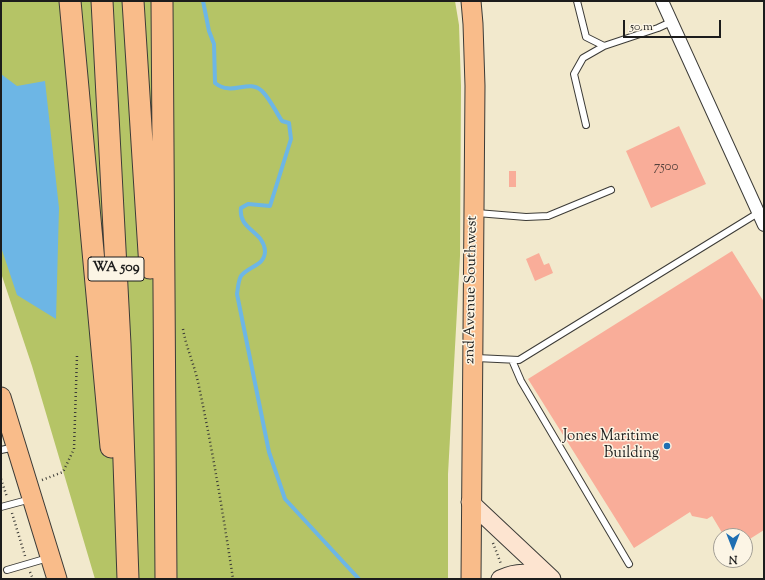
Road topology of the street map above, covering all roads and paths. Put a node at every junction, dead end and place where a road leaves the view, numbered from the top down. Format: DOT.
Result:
graph roads {
  1 [pos="70,1"];
  2 [pos="102,1"];
  3 [pos="133,1"];
  4 [pos="162,1"];
  5 [pos="470,1"];
  6 [pos="577,1"];
  7 [pos="662,1"];
  8 [pos="671,22"];
  9 [pos="604,46"];
  10 [pos="586,124"];
  11 [pos="611,190"];
  12 [pos="473,212"];
  13 [pos="758,213"];
  14 [pos="764,225"];
  15 [pos="183,329"];
  16 [pos="77,356"];
  17 [pos="472,357"];
  18 [pos="512,360"];
  19 [pos="1,397"];
  20 [pos="6,428"];
  21 [pos="9,448"];
  22 [pos="1,479"];
  23 [pos="165,484"];
  24 [pos="30,492"];
  25 [pos="470,502"];
  26 [pos="9,505"];
  27 [pos="1,507"];
  28 [pos="126,537"];
  29 [pos="492,544"];
  30 [pos="51,558"];
  31 [pos="28,564"];
  32 [pos="629,564"];
  33 [pos="7,570"];
  34 [pos="501,573"];
  35 [pos="33,579"];
  36 [pos="57,579"];
  37 [pos="128,579"];
  38 [pos="166,579"];
  39 [pos="233,579"];
  40 [pos="471,579"];
  41 [pos="551,579"];
  1 -- 28 [label="highway"];
  2 -- 28 [label="highway, WA 509"];
  3 -- 23 [label="highway, WA 509"];
  4 -- 23 [label="highway"];
  5 -- 12 [label="main road, 2nd Avenue Southwest"];
  6 -- 9 [label="lane"];
  7 -- 8 [label="street"];
  8 -- 9 [label="lane"];
  8 -- 13 [label="street"];
  9 -- 10 [label="lane"];
  11 -- 12 [label="lane"];
  12 -- 17 [label="main road, 2nd Avenue Southwest"];
  13 -- 14 [label="street"];
  13 -- 18 [label="lane"];
  15 -- 39 [label="path"];
  16 -- 24 [label="path"];
  17 -- 18 [label="lane"];
  17 -- 25 [label="main road, 2nd Avenue Southwest"];
  18 -- 32 [label="lane"];
  19 -- 20 [label="main road"];
  20 -- 21 [label="main road"];
  21 -- 24 [label="main road"];
  22 -- 26 [label="path"];
  23 -- 38 [label="highway, WA 509"];
  24 -- 26 [label="lane"];
  24 -- 30 [label="main road"];
  25 -- 40 [label="main road, 2nd Avenue Southwest"];
  25 -- 41 [label="main road"];
  26 -- 27 [label="lane"];
  26 -- 31 [label="path"];
  28 -- 37 [label="highway"];
  29 -- 34 [label="path"];
  30 -- 31 [label="lane"];
  30 -- 36 [label="main road"];
  31 -- 33 [label="lane"];
  31 -- 35 [label="path"];
  34 -- 41 [label="main road"];
}
